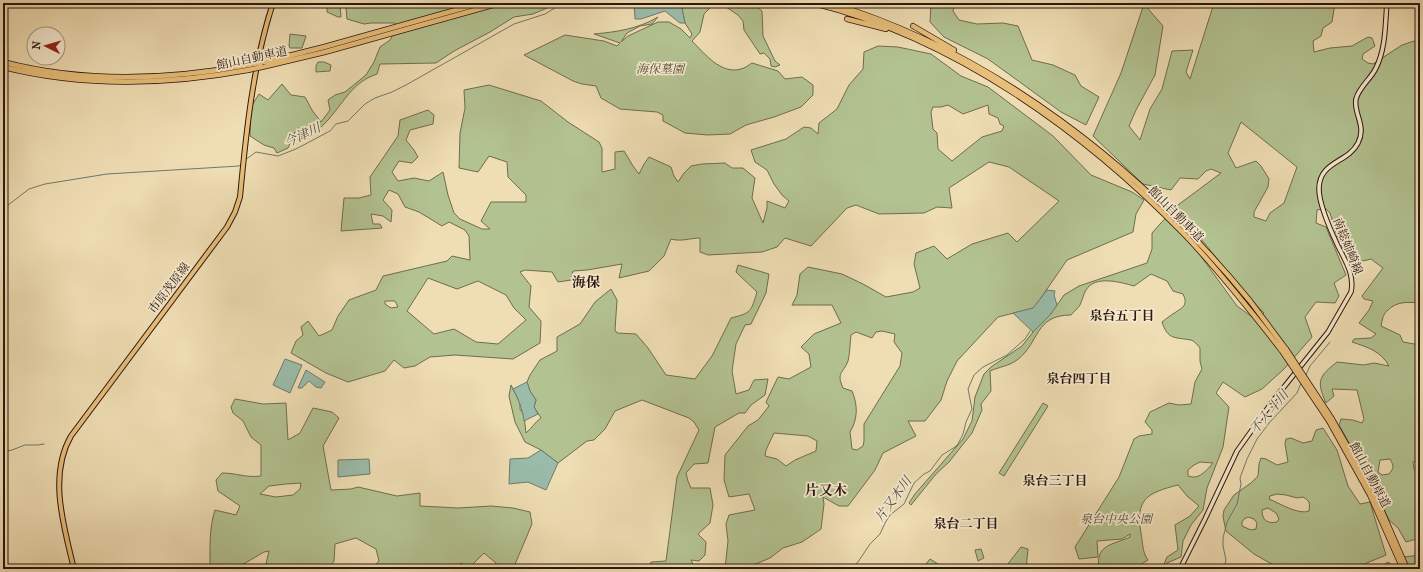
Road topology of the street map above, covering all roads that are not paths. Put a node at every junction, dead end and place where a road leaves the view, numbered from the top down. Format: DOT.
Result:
graph roads {
  1 [pos="273,3"];
  2 [pos="481,3"];
  3 [pos="500,3"];
  4 [pos="813,3"];
  5 [pos="830,3"];
  6 [pos="1388,3"];
  7 [pos="847,19"];
  8 [pos="913,26"];
  9 [pos="929,45"];
  10 [pos="5,65"];
  11 [pos="263,65"];
  12 [pos="990,75"];
  13 [pos="1284,350"];
  14 [pos="1331,420"];
  15 [pos="74,569"];
  16 [pos="1180,569"];
  17 [pos="1403,569"];
  18 [pos="1407,569"];
  1 -- 15 [label="main road, 市原茂原線"];
  2 -- 11 [label="highway, 館山自動車道"];
  3 -- 11 [label="highway, 館山自動車道"];
  4 -- 9 [label="highway, 館山自動車道"];
  5 -- 12 [label="highway, 館山自動車道"];
  6 -- 16 [label="main road, 南総姉崎線"];
  7 -- 9 [label="highway"];
  8 -- 12 [label="highway"];
  9 -- 13 [label="highway, 館山自動車道"];
  10 -- 11 [label="highway, 館山自動車道, bridge"];
  12 -- 13 [label="highway, 館山自動車道"];
  13 -- 14 [label="highway, 館山自動車道, bridge"];
  14 -- 17 [label="highway, 館山自動車道"];
  14 -- 18 [label="highway, 館山自動車道"];
}
